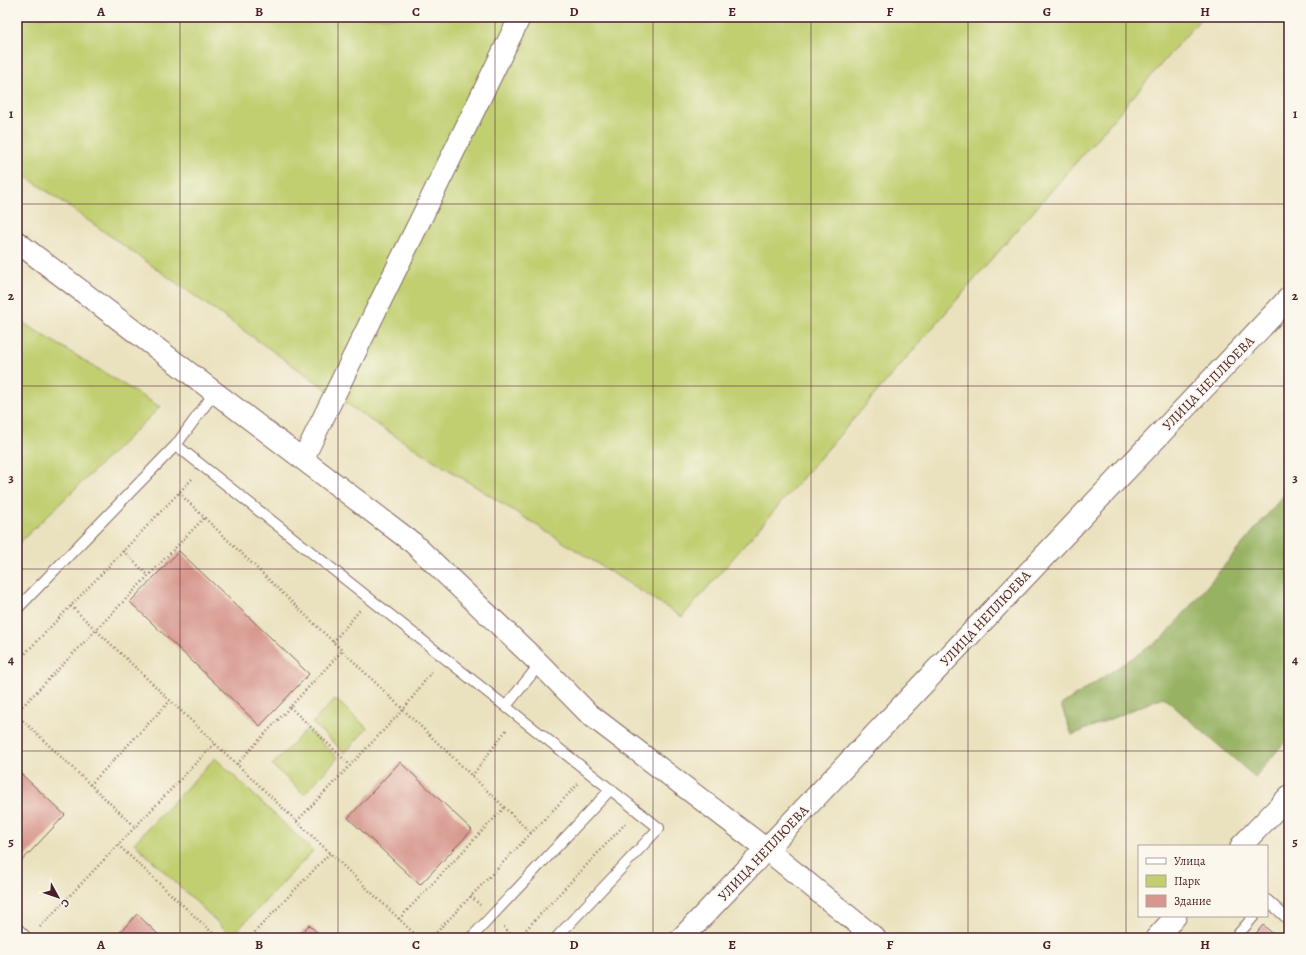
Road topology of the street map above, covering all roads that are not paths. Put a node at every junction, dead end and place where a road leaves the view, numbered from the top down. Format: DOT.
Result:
graph roads {
  1 [pos="520,17"];
  2 [pos="17,242"];
  3 [pos="1289,298"];
  4 [pos="215,392"];
  5 [pos="176,445"];
  6 [pos="303,459"];
  7 [pos="17,609"];
  8 [pos="540,664"];
  9 [pos="506,706"];
  10 [pos="611,789"];
  11 [pos="1289,796"];
  12 [pos="1242,845"];
  13 [pos="766,849"];
  14 [pos="1268,902"];
  15 [pos="1175,917"];
  16 [pos="1253,917"];
  17 [pos="1289,920"];
  18 [pos="17,928"];
  19 [pos="27,938"];
  20 [pos="471,938"];
  21 [pos="556,938"];
  22 [pos="682,938"];
  23 [pos="875,938"];
  24 [pos="1156,938"];
  25 [pos="1235,938"];
  1 -- 6 [label="street"];
  2 -- 4 [label="street"];
  3 -- 13 [label="main road, УЛИЦА НЕПЛЮЕВА"];
  4 -- 5 [label="lane"];
  4 -- 6 [label="street"];
  5 -- 7 [label="lane"];
  5 -- 9 [label="lane"];
  6 -- 8 [label="street"];
  8 -- 9 [label="lane"];
  8 -- 13 [label="street"];
  9 -- 10 [label="lane"];
  10 -- 20 [label="lane"];
  10 -- 21 [label="lane"];
  11 -- 12 [label="street"];
  13 -- 22 [label="main road, УЛИЦА НЕПЛЮЕВА"];
  13 -- 23 [label="street"];
  14 -- 17 [label="lane"];
  15 -- 24 [label="street"];
  16 -- 25 [label="lane"];
  18 -- 19 [label="lane"];
}
